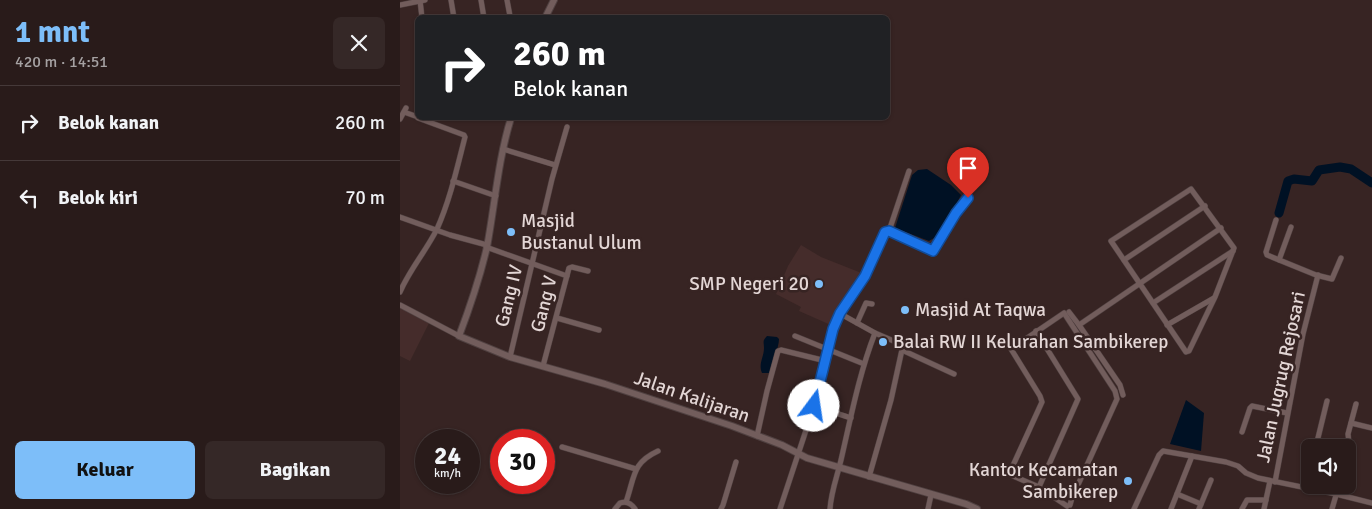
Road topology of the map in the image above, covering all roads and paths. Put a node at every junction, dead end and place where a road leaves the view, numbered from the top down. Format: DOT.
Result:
graph roads {
  1 [pos="421,0"];
  2 [pos="451,0"];
  3 [pos="480,0"];
  4 [pos="507,0"];
  5 [pos="554,0"];
  6 [pos="400,5"];
  7 [pos="422,15"];
  8 [pos="454,15"];
  9 [pos="483,15"];
  10 [pos="510,15"];
  11 [pos="546,15"];
  12 [pos="415,115"];
  13 [pos="400,119"];
  14 [pos="425,120"];
  15 [pos="510,120"];
  16 [pos="567,127"];
  17 [pos="503,149"];
  18 [pos="555,165"];
  19 [pos="909,171"];
  20 [pos="453,181"];
  21 [pos="496,196"];
  22 [pos="968,198"];
  23 [pos="1205,206"];
  24 [pos="400,218"];
  25 [pos="543,220"];
  26 [pos="1276,220"];
  27 [pos="570,224"];
  28 [pos="1291,227"];
  29 [pos="1221,228"];
  30 [pos="436,230"];
  31 [pos="889,231"];
  32 [pos="487,246"];
  33 [pos="1234,251"];
  34 [pos="1341,258"];
  35 [pos="1124,260"];
  36 [pos="1278,260"];
  37 [pos="533,264"];
  38 [pos="588,271"];
  39 [pos="1318,275"];
  40 [pos="568,276"];
  41 [pos="1139,283"];
  42 [pos="400,292"];
  43 [pos="1215,298"];
  44 [pos="1153,303"];
  45 [pos="872,304"];
  46 [pos="400,305"];
  47 [pos="1069,312"];
  48 [pos="840,313"];
  49 [pos="557,318"];
  50 [pos="857,323"];
  51 [pos="1079,325"];
  52 [pos="1167,325"];
  53 [pos="599,330"];
  54 [pos="1036,331"];
  55 [pos="875,333"];
  56 [pos="459,336"];
  57 [pos="795,336"];
  58 [pos="828,349"];
  59 [pos="902,350"];
  60 [pos="510,356"];
  61 [pos="1102,357"];
  62 [pos="826,361"];
  63 [pos="1096,361"];
  64 [pos="864,364"];
  65 [pos="543,366"];
  66 [pos="954,374"];
  67 [pos="1123,395"];
  68 [pos="1327,401"];
  69 [pos="1356,404"];
  70 [pos="814,406"];
  71 [pos="1287,413"];
  72 [pos="851,418"];
  73 [pos="1351,423"];
  74 [pos="1372,428"];
  75 [pos="1242,432"];
  76 [pos="757,436"];
  77 [pos="1318,439"];
  78 [pos="1348,439"];
  79 [pos="562,446"];
  80 [pos="658,451"];
  81 [pos="798,453"];
  82 [pos="1192,456"];
  83 [pos="736,462"];
  84 [pos="636,468"];
  85 [pos="840,468"];
  86 [pos="870,477"];
  87 [pos="1211,480"];
  88 [pos="1272,482"];
  89 [pos="1039,487"];
  90 [pos="1301,487"];
  91 [pos="931,494"];
  92 [pos="1177,494"];
  93 [pos="1336,494"];
  94 [pos="1266,500"];
  95 [pos="626,502"];
  96 [pos="1372,503"];
  97 [pos="1200,506"];
  98 [pos="1069,507"];
  99 [pos="615,509"];
  100 [pos="635,509"];
  101 [pos="721,509"];
  102 [pos="780,509"];
  103 [pos="830,509"];
  104 [pos="928,509"];
  105 [pos="978,509"];
  106 [pos="1134,509"];
  107 [pos="1171,509"];
  108 [pos="1242,509"];
  109 [pos="1264,509"];
  110 [pos="1332,509"];
  1 -- 6 [label="street"];
  1 -- 7 [label="street"];
  2 -- 8 [label="street"];
  3 -- 9 [label="street"];
  4 -- 10 [label="street"];
  5 -- 11 [label="street"];
  12 -- 13 [label="street"];
  14 -- 20 [label="street"];
  15 -- 17 [label="street"];
  16 -- 18 [label="street, Gang IV"];
  17 -- 18 [label="street"];
  17 -- 21 [label="street"];
  18 -- 25 [label="street, Gang IV"];
  19 -- 31 [label="street"];
  20 -- 21 [label="street"];
  20 -- 30 [label="street"];
  21 -- 32 [label="street"];
  22 -- 31 [label="street"];
  23 -- 29 [label="street"];
  23 -- 35 [label="street"];
  23 -- 35 [label="street"];
  24 -- 30 [label="street"];
  25 -- 27 [label="street"];
  25 -- 37 [label="street, Gang IV"];
  26 -- 36 [label="street, Jalan Jugrug Rejosari"];
  28 -- 36 [label="street"];
  29 -- 33 [label="street"];
  29 -- 41 [label="street"];
  30 -- 32 [label="street"];
  30 -- 42 [label="street"];
  31 -- 48 [label="street"];
  32 -- 37 [label="street"];
  32 -- 56 [label="street"];
  33 -- 43 [label="street"];
  33 -- 44 [label="street"];
  34 -- 39 [label="street"];
  35 -- 41 [label="street"];
  36 -- 39 [label="street, Jalan Jugrug Rejosari"];
  37 -- 40 [label="street"];
  37 -- 60 [label="street, Gang IV"];
  38 -- 40 [label="street, Gang V"];
  39 -- 71 [label="street, Jalan Jugrug Rejosari"];
  40 -- 49 [label="street, Gang V"];
  41 -- 44 [label="street"];
  41 -- 51 [label="street"];
  43 -- 52 [label="street"];
  43 -- 52 [label="street"];
  44 -- 52 [label="street"];
  45 -- 50 [label="street"];
  46 -- 56 [label="street, Jalan Kalijaran"];
  47 -- 51 [label="street"];
  48 -- 50 [label="street"];
  48 -- 58 [label="street"];
  49 -- 53 [label="street"];
  49 -- 65 [label="street, Gang V"];
  50 -- 55 [label="street"];
  51 -- 61 [label="street"];
  54 -- 63 [label="street"];
  54 -- 89 [label="street"];
  54 -- 89 [label="street"];
  55 -- 59 [label="street"];
  55 -- 64 [label="street"];
  56 -- 60 [label="street, Jalan Kalijaran"];
  57 -- 58 [label="street"];
  58 -- 62 [label="street"];
  58 -- 64 [label="street"];
  59 -- 66 [label="street"];
  59 -- 86 [label="street"];
  60 -- 65 [label="street, Jalan Kalijaran"];
  61 -- 63 [label="street"];
  61 -- 67 [label="street"];
  62 -- 70 [label="street"];
  62 -- 76 [label="street"];
  63 -- 98 [label="street"];
  64 -- 72 [label="street"];
  65 -- 76 [label="street, Jalan Kalijaran"];
  68 -- 77 [label="street"];
  69 -- 73 [label="street"];
  70 -- 72 [label="street"];
  70 -- 81 [label="street"];
  71 -- 75 [label="street"];
  71 -- 88 [label="street, Jalan Jugrug Rejosari"];
  72 -- 85 [label="street"];
  73 -- 74 [label="street"];
  73 -- 78 [label="street"];
  76 -- 81 [label="street, Jalan Kalijaran"];
  79 -- 84 [label="street"];
  80 -- 84 [label="street"];
  81 -- 85 [label="street, Jalan Kalijaran"];
  81 -- 102 [label="street"];
  82 -- 88 [label="street, Jalan Jugrug Rejosari"];
  82 -- 92 [label="street"];
  82 -- 106 [label="street, Jalan Jugrug Rejosari"];
  83 -- 101 [label="street"];
  84 -- 95 [label="street"];
  85 -- 86 [label="street, Jalan Kalijaran"];
  85 -- 103 [label="street"];
  86 -- 91 [label="street, Jalan Kalijaran"];
  87 -- 97 [label="street"];
  88 -- 90 [label="street, Jalan Jugrug Rejosari"];
  88 -- 94 [label="street"];
  89 -- 98 [label="street"];
  91 -- 104 [label="street"];
  91 -- 105 [label="street, Jalan Kalijaran"];
  92 -- 97 [label="street"];
  92 -- 107 [label="street"];
  93 -- 96 [label="street, Jalan Jugrug Rejosari"];
  93 -- 110 [label="street"];
  94 -- 108 [label="street"];
  94 -- 109 [label="street"];
  95 -- 99 [label="street"];
  95 -- 100 [label="street"];
}
